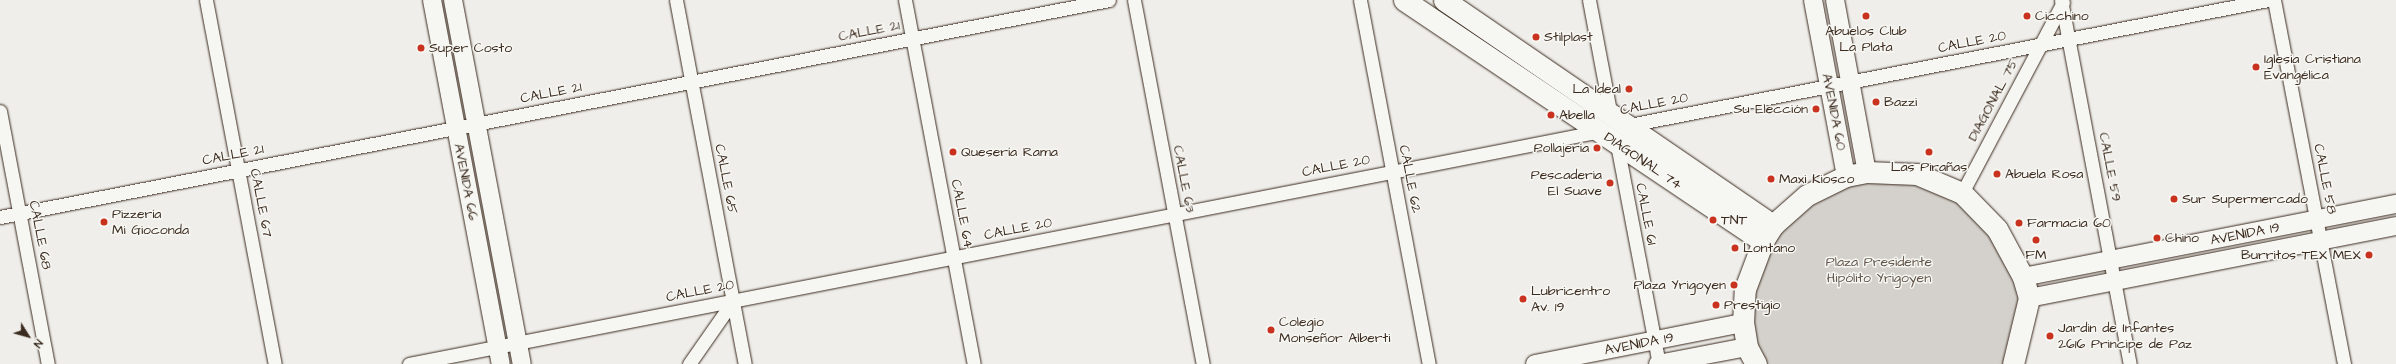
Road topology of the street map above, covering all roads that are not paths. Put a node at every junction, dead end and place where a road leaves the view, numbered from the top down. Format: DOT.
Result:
graph roads {
  1 [pos="206,0"];
  2 [pos="432,0"];
  3 [pos="453,0"];
  4 [pos="676,0"];
  5 [pos="905,0"];
  6 [pos="1109,0"];
  7 [pos="1134,0"];
  8 [pos="1360,0"];
  9 [pos="1404,0"];
  10 [pos="1444,0"];
  11 [pos="1589,0"];
  12 [pos="1813,0"];
  13 [pos="1834,0"];
  14 [pos="2268,0"];
  15 [pos="2274,0"];
  16 [pos="2062,1"];
  17 [pos="912,38"];
  18 [pos="2069,39"];
  19 [pos="2040,46"];
  20 [pos="691,82"];
  21 [pos="1850,82"];
  22 [pos="1829,86"];
  23 [pos="0,111"];
  24 [pos="477,124"];
  25 [pos="456,128"];
  26 [pos="1614,128"];
  27 [pos="238,170"];
  28 [pos="1393,172"];
  29 [pos="1867,172"];
  30 [pos="1846,176"];
  31 [pos="1962,193"];
  32 [pos="2396,204"];
  33 [pos="19,213"];
  34 [pos="1175,214"];
  35 [pos="0,217"];
  36 [pos="2316,220"];
  37 [pos="2396,226"];
  38 [pos="1768,233"];
  39 [pos="2320,241"];
  40 [pos="954,257"];
  41 [pos="2111,260"];
  42 [pos="2023,277"];
  43 [pos="2115,281"];
  44 [pos="2029,298"];
  45 [pos="733,301"];
  46 [pos="1743,323"];
  47 [pos="1654,341"];
  48 [pos="518,343"];
  49 [pos="498,347"];
  50 [pos="1751,355"];
  51 [pos="48,364"];
  52 [pos="275,364"];
  53 [pos="409,364"];
  54 [pos="501,364"];
  55 [pos="522,364"];
  56 [pos="689,364"];
  57 [pos="745,364"];
  58 [pos="974,364"];
  59 [pos="1203,364"];
  60 [pos="1430,364"];
  61 [pos="1535,364"];
  62 [pos="1659,364"];
  63 [pos="2014,364"];
  64 [pos="2130,364"];
  65 [pos="2344,364"];
  1 -- 27 [label="street, CALLE 67"];
  2 -- 25 [label="main road, AVENIDA 66"];
  3 -- 24 [label="main road, AVENIDA 66"];
  4 -- 20 [label="street, CALLE 65"];
  5 -- 17 [label="street, CALLE 64"];
  6 -- 17 [label="street, CALLE 21"];
  7 -- 34 [label="street, CALLE 63"];
  8 -- 28 [label="street, CALLE 62"];
  9 -- 26 [label="main road, DIAGONAL 74"];
  10 -- 26 [label="main road, DIAGONAL 74"];
  11 -- 26 [label="street, CALLE 61"];
  12 -- 22 [label="main road, AVENIDA 60"];
  13 -- 21 [label="main road, AVENIDA 60"];
  14 -- 18 [label="street, CALLE 20"];
  15 -- 36 [label="street, CALLE 58"];
  16 -- 18 [label="street, CALLE 59"];
  16 -- 19 [label="street, DIAGONAL 75"];
  17 -- 20 [label="street, CALLE 21"];
  17 -- 40 [label="street, CALLE 64"];
  18 -- 19 [label="street, CALLE 20"];
  18 -- 41 [label="street, CALLE 59"];
  19 -- 21 [label="street, CALLE 20"];
  19 -- 31 [label="street, DIAGONAL 75"];
  20 -- 24 [label="street, CALLE 21"];
  20 -- 45 [label="street, CALLE 65"];
  21 -- 22 [label="street, CALLE 20"];
  21 -- 29 [label="main road, AVENIDA 60"];
  22 -- 26 [label="street, CALLE 20"];
  22 -- 30 [label="main road, AVENIDA 60"];
  23 -- 33 [label="street, CALLE 68"];
  24 -- 25 [label="street, CALLE 21"];
  24 -- 48 [label="main road, AVENIDA 66"];
  25 -- 27 [label="street, CALLE 21"];
  25 -- 49 [label="main road, AVENIDA 66"];
  26 -- 28 [label="street, CALLE 20"];
  26 -- 38 [label="main road, DIAGONAL 74"];
  26 -- 47 [label="street, CALLE 61"];
  27 -- 33 [label="street, CALLE 21"];
  27 -- 52 [label="street, CALLE 67"];
  28 -- 34 [label="street, CALLE 20"];
  28 -- 60 [label="street, CALLE 62"];
  29 -- 30 [label="main road"];
  29 -- 31 [label="main road"];
  30 -- 38 [label="main road"];
  31 -- 42 [label="main road"];
  32 -- 36 [label="main road, AVENIDA 19"];
  33 -- 35 [label="street, CALLE 21"];
  33 -- 51 [label="street, CALLE 68"];
  34 -- 40 [label="street, CALLE 20"];
  34 -- 59 [label="street, CALLE 63"];
  36 -- 39 [label="street, CALLE 58"];
  36 -- 41 [label="main road, AVENIDA 19"];
  37 -- 39 [label="main road, AVENIDA 19"];
  38 -- 46 [label="main road"];
  39 -- 43 [label="main road, AVENIDA 19"];
  39 -- 65 [label="street, CALLE 58"];
  40 -- 45 [label="street, CALLE 20"];
  40 -- 58 [label="street, CALLE 64"];
  41 -- 42 [label="main road, AVENIDA 19"];
  41 -- 43 [label="street, CALLE 59"];
  42 -- 44 [label="main road"];
  43 -- 44 [label="main road, AVENIDA 19"];
  43 -- 64 [label="street, CALLE 59"];
  44 -- 63 [label="main road"];
  45 -- 48 [label="street, CALLE 20"];
  45 -- 56 [label="street"];
  45 -- 57 [label="street, CALLE 65"];
  46 -- 47 [label="main road, AVENIDA 19"];
  46 -- 50 [label="main road"];
  47 -- 61 [label="main road, AVENIDA 19"];
  47 -- 62 [label="street, CALLE 61"];
  48 -- 49 [label="street, CALLE 20"];
  48 -- 55 [label="main road, AVENIDA 66"];
  49 -- 53 [label="street, CALLE 20"];
  49 -- 54 [label="main road, AVENIDA 66"];
  50 -- 62 [label="main road, AVENIDA 19"];
}
